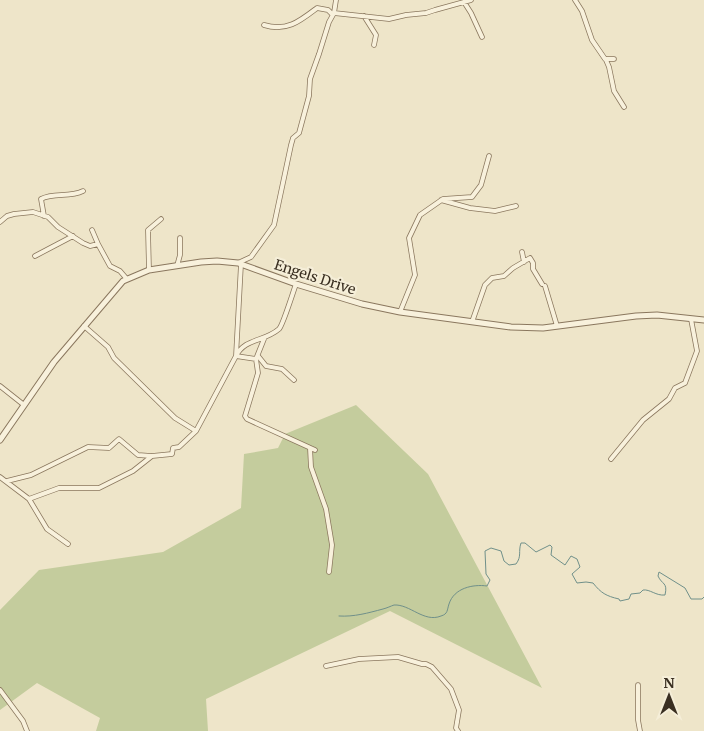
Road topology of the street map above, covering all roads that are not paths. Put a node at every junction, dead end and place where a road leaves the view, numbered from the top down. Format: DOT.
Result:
graph roads {
  1 [pos="336,0"];
  2 [pos="471,0"];
  3 [pos="575,0"];
  4 [pos="464,2"];
  5 [pos="333,14"];
  6 [pos="364,16"];
  7 [pos="264,25"];
  8 [pos="482,37"];
  9 [pos="374,45"];
  10 [pos="614,59"];
  11 [pos="606,60"];
  12 [pos="624,107"];
  13 [pos="488,156"];
  14 [pos="82,191"];
  15 [pos="441,200"];
  16 [pos="516,206"];
  17 [pos="44,216"];
  18 [pos="161,219"];
  19 [pos="0,222"];
  20 [pos="92,230"];
  21 [pos="73,236"];
  22 [pos="180,238"];
  23 [pos="98,244"];
  24 [pos="522,252"];
  25 [pos="35,256"];
  26 [pos="524,262"];
  27 [pos="239,264"];
  28 [pos="177,266"];
  29 [pos="149,270"];
  30 [pos="126,278"];
  31 [pos="296,284"];
  32 [pos="400,312"];
  33 [pos="691,319"];
  34 [pos="704,320"];
  35 [pos="472,322"];
  36 [pos="84,326"];
  37 [pos="557,326"];
  38 [pos="264,339"];
  39 [pos="236,356"];
  40 [pos="257,358"];
  41 [pos="294,380"];
  42 [pos="0,386"];
  43 [pos="24,405"];
  44 [pos="196,431"];
  45 [pos="0,440"];
  46 [pos="310,448"];
  47 [pos="315,450"];
  48 [pos="152,456"];
  49 [pos="611,459"];
  50 [pos="0,477"];
  51 [pos="7,481"];
  52 [pos="29,499"];
  53 [pos="68,544"];
  54 [pos="329,572"];
  55 [pos="326,666"];
  56 [pos="638,685"];
  57 [pos="0,690"];
  58 [pos="27,731"];
  59 [pos="458,731"];
  60 [pos="640,731"];
  1 -- 5 [label="street"];
  2 -- 4 [label="street"];
  3 -- 11 [label="street"];
  4 -- 6 [label="street"];
  4 -- 8 [label="street"];
  5 -- 6 [label="street"];
  5 -- 7 [label="street"];
  5 -- 27 [label="street"];
  6 -- 9 [label="street"];
  10 -- 11 [label="street"];
  11 -- 12 [label="street"];
  13 -- 15 [label="street"];
  14 -- 17 [label="street"];
  15 -- 16 [label="street"];
  15 -- 32 [label="street"];
  17 -- 19 [label="street"];
  17 -- 21 [label="street"];
  18 -- 29 [label="street"];
  20 -- 23 [label="street"];
  21 -- 23 [label="street"];
  21 -- 25 [label="street"];
  22 -- 28 [label="street"];
  23 -- 30 [label="street"];
  24 -- 26 [label="street"];
  26 -- 35 [label="street"];
  26 -- 37 [label="street"];
  27 -- 28 [label="street, Engels Drive"];
  27 -- 31 [label="street, Engels Drive"];
  27 -- 39 [label="street"];
  28 -- 29 [label="street, Engels Drive"];
  29 -- 30 [label="street, Engels Drive"];
  30 -- 36 [label="street, Engels Drive"];
  31 -- 32 [label="street, Engels Drive"];
  31 -- 38 [label="street"];
  32 -- 35 [label="street, Engels Drive"];
  33 -- 34 [label="street, Engels Drive"];
  33 -- 37 [label="street, Engels Drive"];
  33 -- 49 [label="street"];
  35 -- 37 [label="street, Engels Drive"];
  36 -- 43 [label="street, Engels Drive"];
  36 -- 44 [label="street"];
  38 -- 39 [label="street"];
  38 -- 40 [label="street"];
  39 -- 40 [label="street"];
  39 -- 44 [label="street"];
  40 -- 41 [label="street"];
  40 -- 46 [label="street"];
  42 -- 43 [label="street"];
  43 -- 45 [label="street, Engels Drive"];
  44 -- 48 [label="street"];
  46 -- 47 [label="street"];
  46 -- 54 [label="street"];
  48 -- 51 [label="street"];
  48 -- 52 [label="street"];
  50 -- 51 [label="street"];
  51 -- 52 [label="street"];
  52 -- 53 [label="street"];
  55 -- 59 [label="street"];
  56 -- 60 [label="street"];
  57 -- 58 [label="street"];
}
